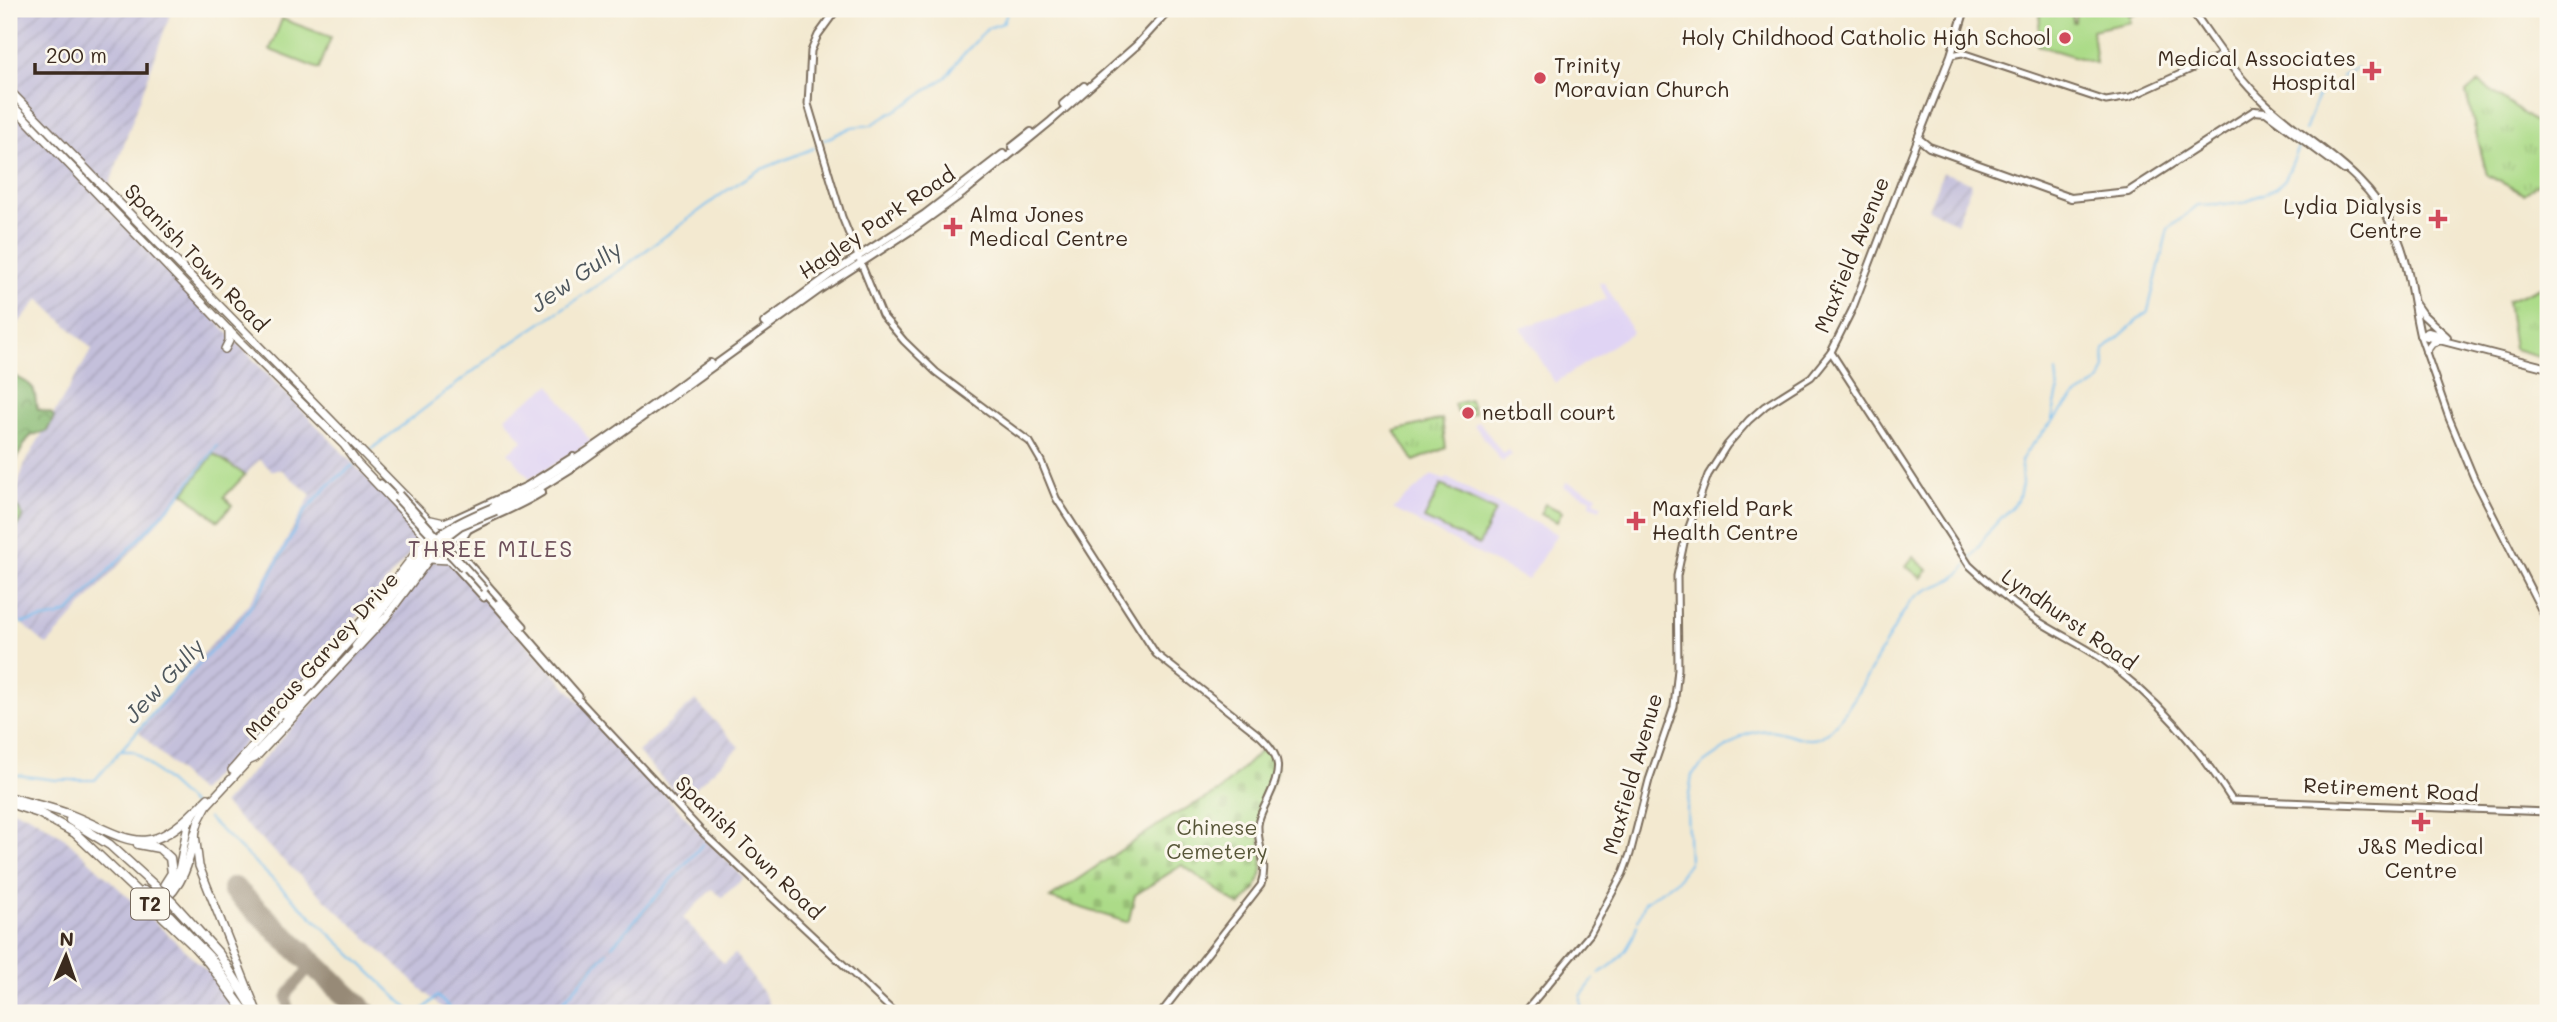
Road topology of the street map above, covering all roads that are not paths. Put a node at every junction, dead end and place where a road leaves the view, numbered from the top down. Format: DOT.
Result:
graph roads {
  1 [pos="837,9"];
  2 [pos="1168,9"];
  3 [pos="1965,9"];
  4 [pos="2191,9"];
  5 [pos="1951,55"];
  6 [pos="2222,55"];
  7 [pos="2251,89"];
  8 [pos="10,96"];
  9 [pos="2254,111"];
  10 [pos="1917,138"];
  11 [pos="2366,188"];
  12 [pos="860,260"];
  13 [pos="2414,302"];
  14 [pos="229,330"];
  15 [pos="2420,335"];
  16 [pos="2444,339"];
  17 [pos="225,349"];
  18 [pos="2426,351"];
  19 [pos="1831,352"];
  20 [pos="2548,368"];
  21 [pos="607,442"];
  22 [pos="344,445"];
  23 [pos="358,450"];
  24 [pos="398,496"];
  25 [pos="492,507"];
  26 [pos="422,513"];
  27 [pos="454,519"];
  28 [pos="416,526"];
  29 [pos="469,528"];
  30 [pos="444,534"];
  31 [pos="428,537"];
  32 [pos="439,549"];
  33 [pos="416,551"];
  34 [pos="429,559"];
  35 [pos="463,559"];
  36 [pos="450,560"];
  37 [pos="484,590"];
  38 [pos="2548,624"];
  39 [pos="519,632"];
  40 [pos="528,635"];
  41 [pos="583,702"];
  42 [pos="248,757"];
  43 [pos="9,797"];
  44 [pos="2232,800"];
  45 [pos="9,803"];
  46 [pos="30,803"];
  47 [pos="196,810"];
  48 [pos="2548,812"];
  49 [pos="39,813"];
  50 [pos="106,832"];
  51 [pos="195,835"];
  52 [pos="155,901"];
  53 [pos="246,1013"];
  54 [pos="257,1013"];
  55 [pos="895,1013"];
  56 [pos="1161,1013"];
  57 [pos="1524,1013"];
  1 -- 12 [label="main road"];
  2 -- 12 [label="main road, Hagley Park Road"];
  3 -- 5 [label="main road, Maxfield Avenue"];
  4 -- 6 [label="main road"];
  5 -- 6 [label="main road"];
  5 -- 10 [label="main road, Maxfield Avenue"];
  6 -- 7 [label="main road"];
  7 -- 9 [label="main road"];
  7 -- 11 [label="main road"];
  8 -- 14 [label="highway, Spanish Town Road"];
  8 -- 23 [label="highway, Spanish Town Road"];
  9 -- 10 [label="main road"];
  9 -- 11 [label="main road"];
  10 -- 19 [label="main road, Maxfield Avenue"];
  11 -- 13 [label="main road"];
  12 -- 21 [label="main road, Hagley Park Road"];
  12 -- 25 [label="main road, Hagley Park Road"];
  12 -- 56 [label="main road"];
  13 -- 15 [label="main road"];
  13 -- 16 [label="main road"];
  14 -- 17 [label="highway"];
  14 -- 22 [label="highway, Spanish Town Road"];
  15 -- 16 [label="main road"];
  15 -- 18 [label="main road"];
  16 -- 18 [label="main road"];
  16 -- 20 [label="main road"];
  18 -- 38 [label="main road"];
  19 -- 44 [label="main road, Lyndhurst Road"];
  19 -- 57 [label="main road, Maxfield Avenue"];
  21 -- 25 [label="main road, Hagley Park Road"];
  21 -- 29 [label="main road, Hagley Park Road"];
  22 -- 24 [label="main road, Spanish Town Road"];
  22 -- 28 [label="highway, Spanish Town Road"];
  23 -- 24 [label="main road, Spanish Town Road"];
  23 -- 26 [label="highway, Spanish Town Road"];
  24 -- 37 [label="main road, Spanish Town Road, bridge"];
  25 -- 27 [label="main road, Hagley Park Road"];
  25 -- 29 [label="main road"];
  25 -- 30 [label="main road, Hagley Park Road, bridge"];
  26 -- 27 [label="highway"];
  26 -- 30 [label="highway, Spanish Town Road"];
  27 -- 30 [label="main road, Hagley Park Road"];
  28 -- 31 [label="highway, Spanish Town Road"];
  28 -- 33 [label="highway"];
  29 -- 30 [label="main road, Hagley Park Road"];
  29 -- 35 [label="main road"];
  30 -- 31 [label="highway, Marcus Garvey Drive"];
  30 -- 32 [label="highway, Marcus Garvey Drive"];
  30 -- 35 [label="main road, Spanish Town Road"];
  30 -- 42 [label="main road, Marcus Garvey Drive, bridge"];
  31 -- 32 [label="highway, Spanish Town Road"];
  31 -- 33 [label="highway, Marcus Garvey Drive"];
  32 -- 34 [label="highway, Marcus Garvey Drive"];
  32 -- 36 [label="main road, Spanish Town Road"];
  33 -- 42 [label="highway, Marcus Garvey Drive"];
  34 -- 36 [label="highway"];
  34 -- 42 [label="highway, Marcus Garvey Drive"];
  35 -- 40 [label="main road, Spanish Town Road"];
  36 -- 39 [label="main road, Spanish Town Road"];
  37 -- 39 [label="main road, Spanish Town Road"];
  37 -- 40 [label="main road, Spanish Town Road"];
  39 -- 41 [label="main road, Spanish Town Road"];
  40 -- 41 [label="main road, Spanish Town Road"];
  41 -- 55 [label="main road, Spanish Town Road"];
  42 -- 47 [label="highway, Marcus Garvey Drive"];
  42 -- 51 [label="highway, Marcus Garvey Drive"];
  43 -- 46 [label="highway, T2"];
  44 -- 48 [label="main road, Retirement Road"];
  45 -- 49 [label="highway, T2"];
  46 -- 50 [label="highway"];
  46 -- 54 [label="highway, T2, bridge"];
  47 -- 50 [label="highway"];
  47 -- 52 [label="highway, Marcus Garvey Drive"];
  49 -- 52 [label="highway"];
  49 -- 53 [label="highway, T2"];
  50 -- 52 [label="highway"];
  51 -- 52 [label="highway"];
  51 -- 54 [label="highway"];
  52 -- 53 [label="highway"];
}
